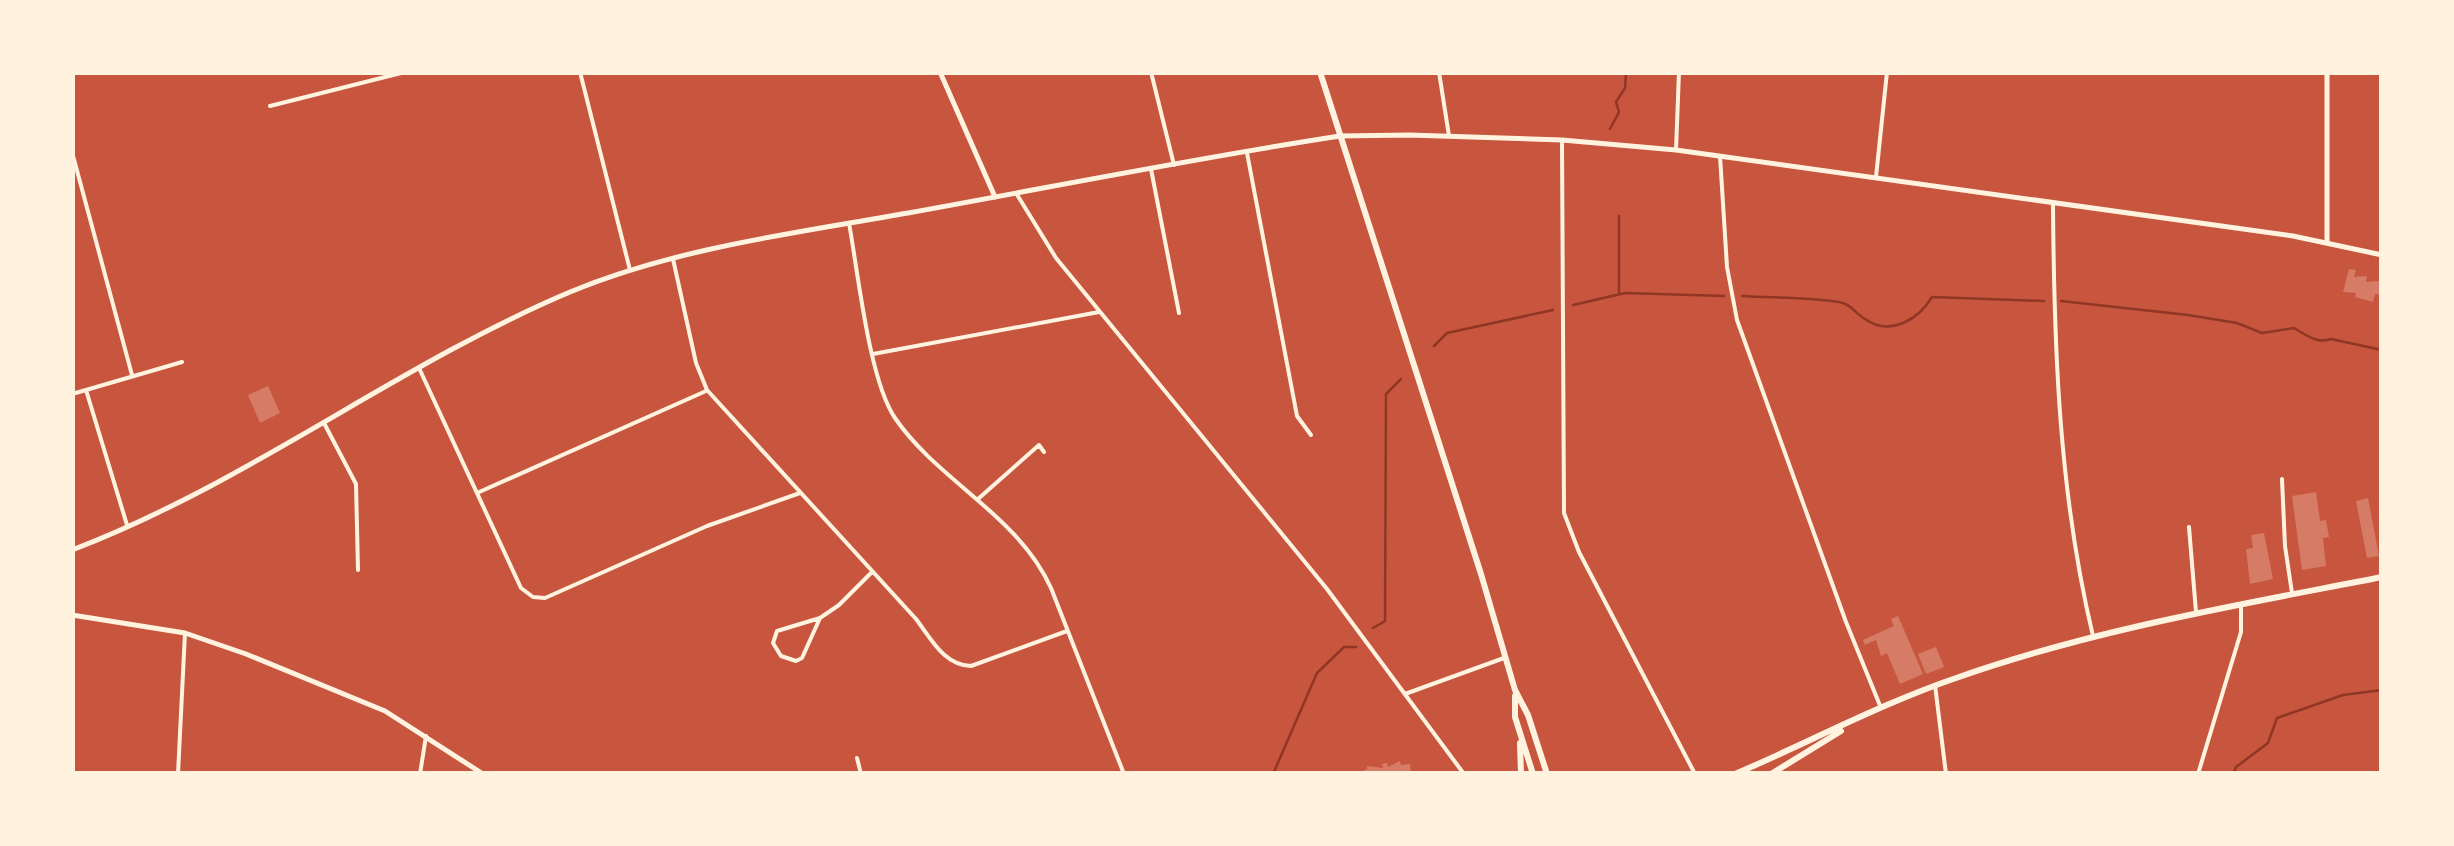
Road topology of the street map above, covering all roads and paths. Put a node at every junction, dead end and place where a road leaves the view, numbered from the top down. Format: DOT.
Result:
graph roads {
  1 [pos="405,72"];
  2 [pos="580,72"];
  3 [pos="940,72"];
  4 [pos="1150,72"];
  5 [pos="1320,72"];
  6 [pos="1439,72"];
  7 [pos="1679,72"];
  8 [pos="1887,72"];
  9 [pos="2328,72"];
  10 [pos="270,106"];
  11 [pos="1340,136"];
  12 [pos="1449,136"];
  13 [pos="1562,140"];
  14 [pos="1676,150"];
  15 [pos="72,152"];
  16 [pos="1247,153"];
  17 [pos="1720,156"];
  18 [pos="1174,165"];
  19 [pos="1152,169"];
  20 [pos="1876,179"];
  21 [pos="1016,193"];
  22 [pos="995,197"];
  23 [pos="2054,204"];
  24 [pos="849,223"];
  25 [pos="2327,241"];
  26 [pos="2382,255"];
  27 [pos="673,259"];
  28 [pos="630,270"];
  29 [pos="1101,312"];
  30 [pos="1179,313"];
  31 [pos="873,354"];
  32 [pos="182,362"];
  33 [pos="418,368"];
  34 [pos="132,375"];
  35 [pos="86,390"];
  36 [pos="707,390"];
  37 [pos="72,394"];
  38 [pos="324,423"];
  39 [pos="1311,435"];
  40 [pos="1044,452"];
  41 [pos="2282,479"];
  42 [pos="478,493"];
  43 [pos="800,493"];
  44 [pos="978,500"];
  45 [pos="127,526"];
  46 [pos="2189,527"];
  47 [pos="72,550"];
  48 [pos="358,570"];
  49 [pos="872,572"];
  50 [pos="2382,577"];
  51 [pos="2292,594"];
  52 [pos="2241,604"];
  53 [pos="2196,614"];
  54 [pos="72,615"];
  55 [pos="820,618"];
  56 [pos="1067,630"];
  57 [pos="185,633"];
  58 [pos="2093,636"];
  59 [pos="1506,657"];
  60 [pos="1935,686"];
  61 [pos="1515,690"];
  62 [pos="1406,694"];
  63 [pos="1882,708"];
  64 [pos="1516,718"];
  65 [pos="1850,724"];
  66 [pos="426,736"];
  67 [pos="857,758"];
  68 [pos="178,774"];
  69 [pos="420,774"];
  70 [pos="484,774"];
  71 [pos="861,774"];
  72 [pos="1124,774"];
  73 [pos="1464,774"];
  74 [pos="1521,774"];
  75 [pos="1532,774"];
  76 [pos="1549,774"];
  77 [pos="1695,774"];
  78 [pos="1735,774"];
  79 [pos="1771,774"];
  80 [pos="1946,774"];
  81 [pos="2198,774"];
  1 -- 10 [label="street"];
  2 -- 28 [label="street"];
  3 -- 22 [label="main road"];
  4 -- 18 [label="street"];
  5 -- 11 [label="main road"];
  6 -- 12 [label="street"];
  7 -- 14 [label="street"];
  8 -- 20 [label="street"];
  9 -- 25 [label="main road"];
  11 -- 12 [label="main road"];
  11 -- 16 [label="main road"];
  11 -- 59 [label="main road"];
  12 -- 13 [label="main road"];
  13 -- 14 [label="main road"];
  13 -- 77 [label="street"];
  14 -- 17 [label="main road"];
  15 -- 34 [label="street"];
  16 -- 18 [label="main road"];
  16 -- 39 [label="street"];
  17 -- 20 [label="main road"];
  17 -- 63 [label="street"];
  18 -- 19 [label="main road"];
  19 -- 21 [label="main road"];
  19 -- 30 [label="street"];
  20 -- 23 [label="main road"];
  21 -- 22 [label="main road"];
  21 -- 29 [label="street"];
  22 -- 24 [label="main road"];
  23 -- 25 [label="main road"];
  23 -- 58 [label="street"];
  24 -- 27 [label="main road"];
  24 -- 31 [label="street"];
  25 -- 26 [label="main road"];
  27 -- 28 [label="main road"];
  27 -- 36 [label="street"];
  28 -- 33 [label="main road"];
  29 -- 31 [label="street"];
  29 -- 62 [label="street"];
  31 -- 44 [label="street"];
  32 -- 34 [label="street"];
  33 -- 38 [label="main road"];
  33 -- 42 [label="street"];
  34 -- 35 [label="street"];
  35 -- 37 [label="street"];
  35 -- 45 [label="street"];
  36 -- 42 [label="street"];
  36 -- 43 [label="street"];
  38 -- 45 [label="main road"];
  38 -- 48 [label="street"];
  40 -- 44 [label="street"];
  41 -- 51 [label="street"];
  42 -- 43 [label="street"];
  43 -- 49 [label="street"];
  44 -- 56 [label="street"];
  45 -- 47 [label="main road"];
  46 -- 53 [label="street"];
  49 -- 55 [label="street"];
  49 -- 56 [label="street"];
  50 -- 51 [label="main road"];
  51 -- 52 [label="main road"];
  52 -- 53 [label="main road"];
  52 -- 81 [label="street"];
  53 -- 58 [label="main road"];
  54 -- 57 [label="main road"];
  55 -- 55 [label="street"];
  56 -- 72 [label="street"];
  57 -- 66 [label="main road"];
  57 -- 68 [label="street"];
  58 -- 60 [label="main road"];
  59 -- 61 [label="main road"];
  59 -- 62 [label="street"];
  60 -- 63 [label="main road"];
  60 -- 80 [label="street"];
  61 -- 64 [label="main road"];
  61 -- 76 [label="main road"];
  62 -- 73 [label="street"];
  63 -- 65 [label="main road"];
  64 -- 74 [label="main road"];
  64 -- 75 [label="main road"];
  65 -- 78 [label="main road"];
  65 -- 79 [label="main road"];
  66 -- 69 [label="street"];
  66 -- 70 [label="main road"];
  67 -- 71 [label="street"];
}
